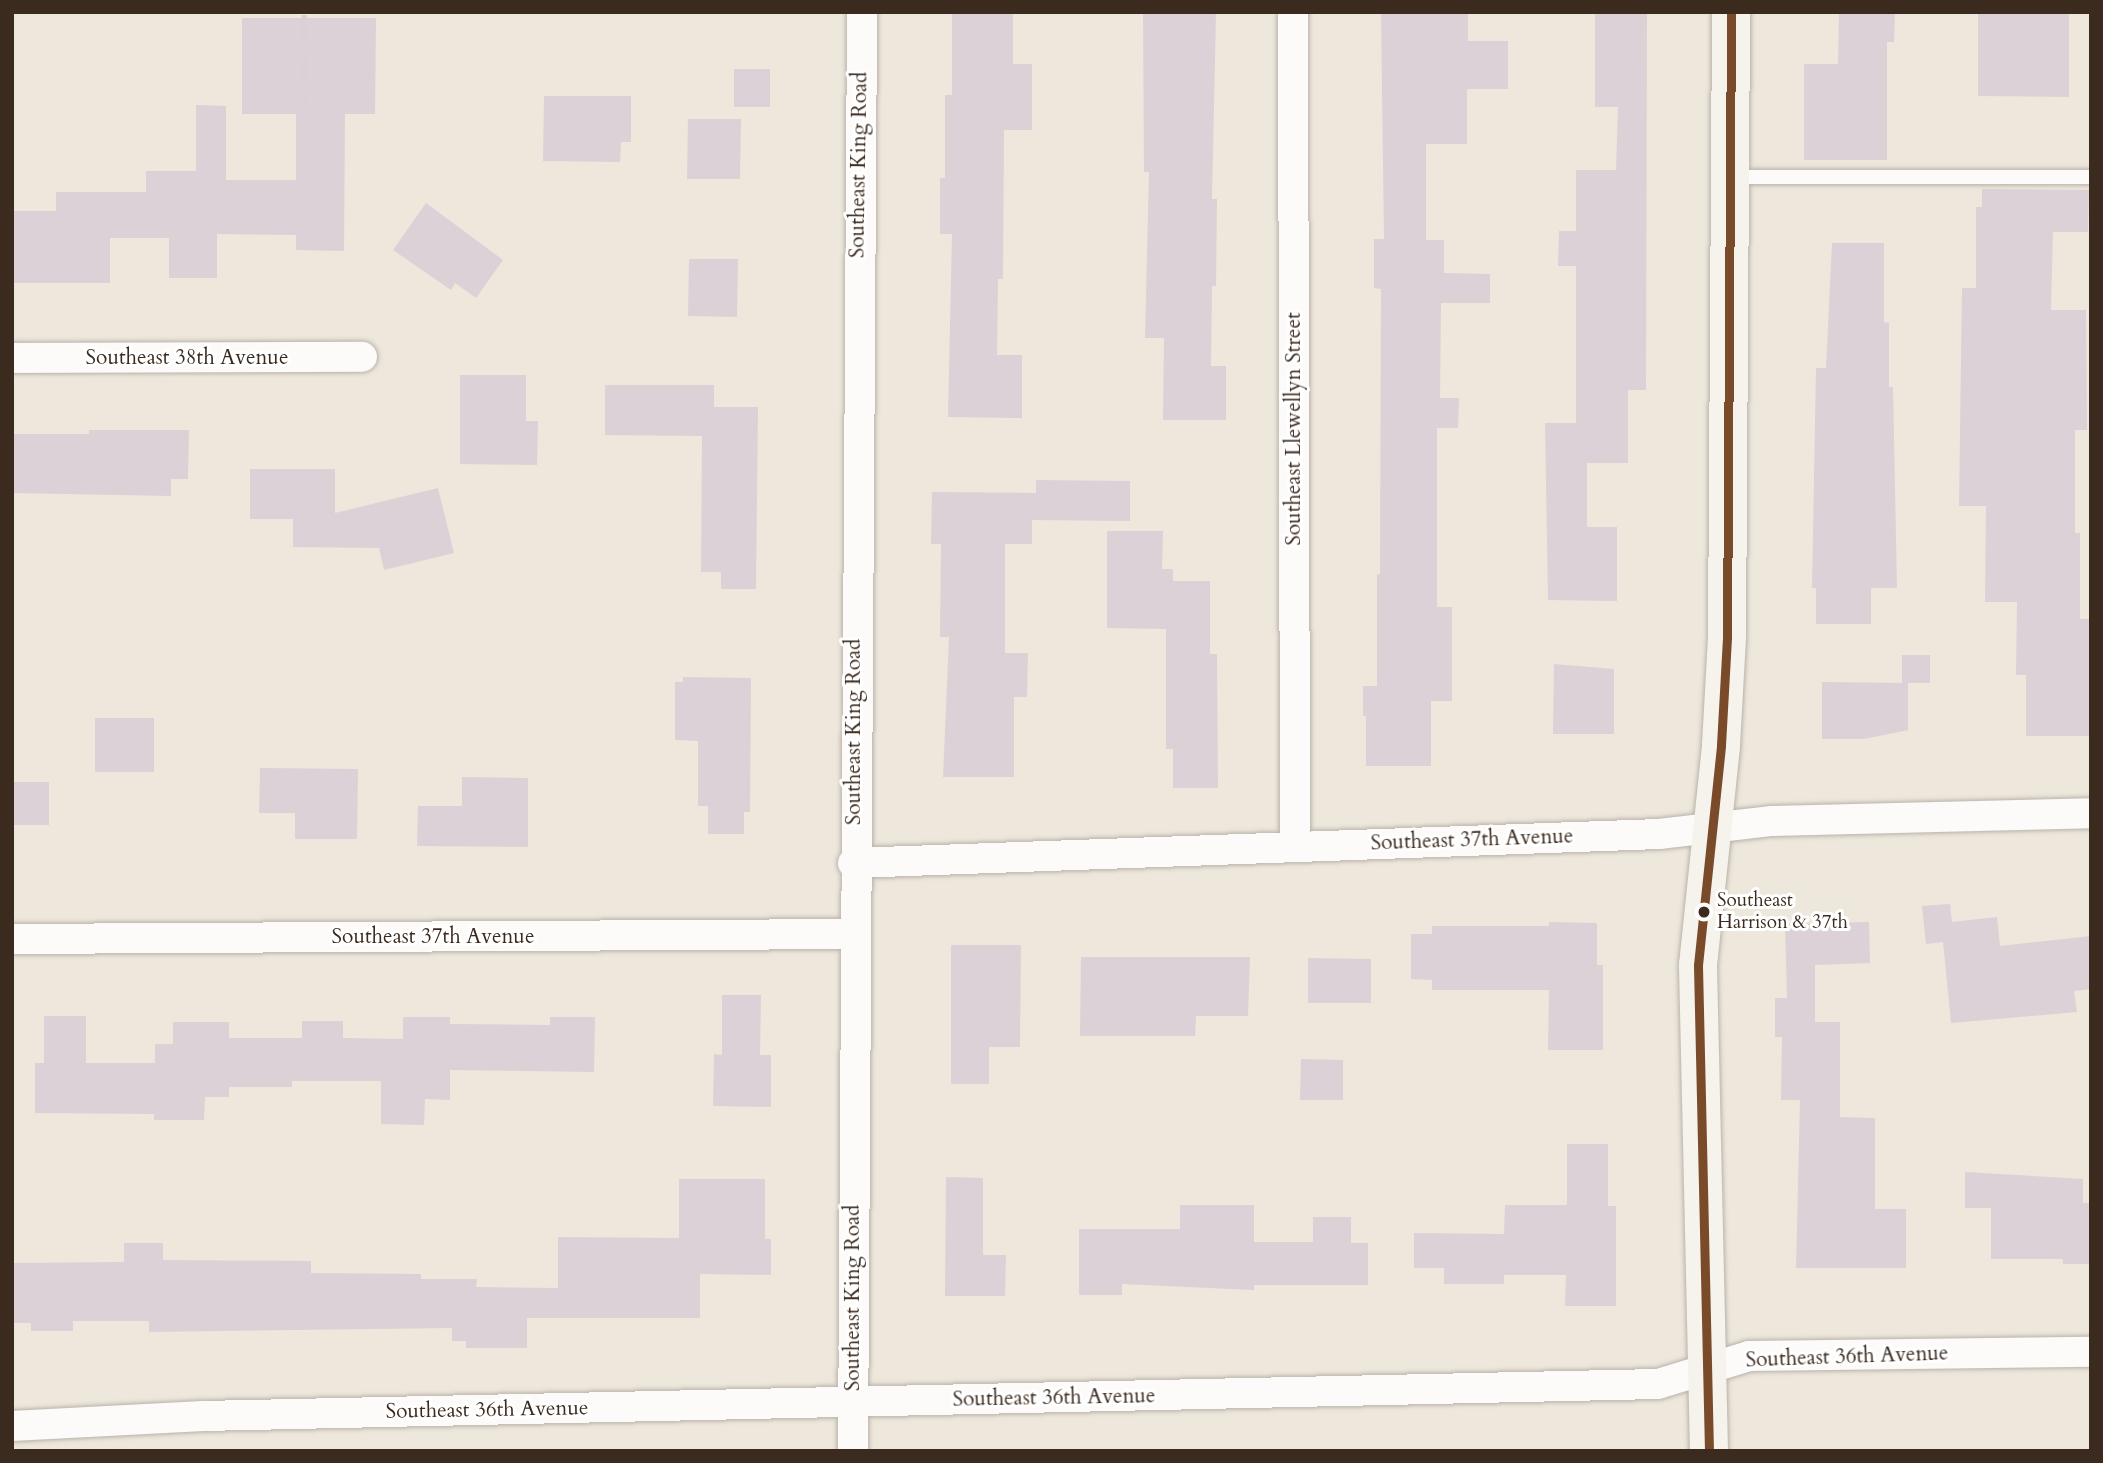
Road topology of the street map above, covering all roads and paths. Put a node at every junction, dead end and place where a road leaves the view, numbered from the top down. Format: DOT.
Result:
graph roads {
  1 [pos="304,12"];
  2 [pos="862,12"];
  3 [pos="1293,12"];
  4 [pos="1731,12"];
  5 [pos="304,100"];
  6 [pos="1728,177"];
  7 [pos="2091,177"];
  8 [pos="362,357"];
  9 [pos="12,358"];
  10 [pos="2091,813"];
  11 [pos="1710,828"];
  12 [pos="1295,846"];
  13 [pos="853,863"];
  14 [pos="854,934"];
  15 [pos="12,939"];
  16 [pos="2091,1352"];
  17 [pos="1707,1370"];
  18 [pos="853,1402"];
  19 [pos="12,1426"];
  20 [pos="853,1451"];
  21 [pos="1709,1451"];
  1 -- 5 [label="path"];
  2 -- 13 [label="street, Southeast King Road"];
  3 -- 12 [label="street, Southeast Llewellyn Street"];
  4 -- 6 [label="main road"];
  6 -- 7 [label="lane"];
  6 -- 11 [label="main road"];
  8 -- 9 [label="street, Southeast 38th Avenue"];
  10 -- 11 [label="street, Southeast 37th Avenue"];
  11 -- 12 [label="street, Southeast 37th Avenue"];
  11 -- 17 [label="main road"];
  12 -- 13 [label="street, Southeast 37th Avenue"];
  13 -- 14 [label="street, Southeast King Road"];
  14 -- 15 [label="street, Southeast 37th Avenue"];
  14 -- 18 [label="street, Southeast King Road"];
  16 -- 17 [label="street, Southeast 36th Avenue"];
  17 -- 18 [label="street, Southeast 36th Avenue"];
  17 -- 21 [label="main road"];
  18 -- 19 [label="street, Southeast 36th Avenue"];
  18 -- 20 [label="street, Southeast King Road"];
}
